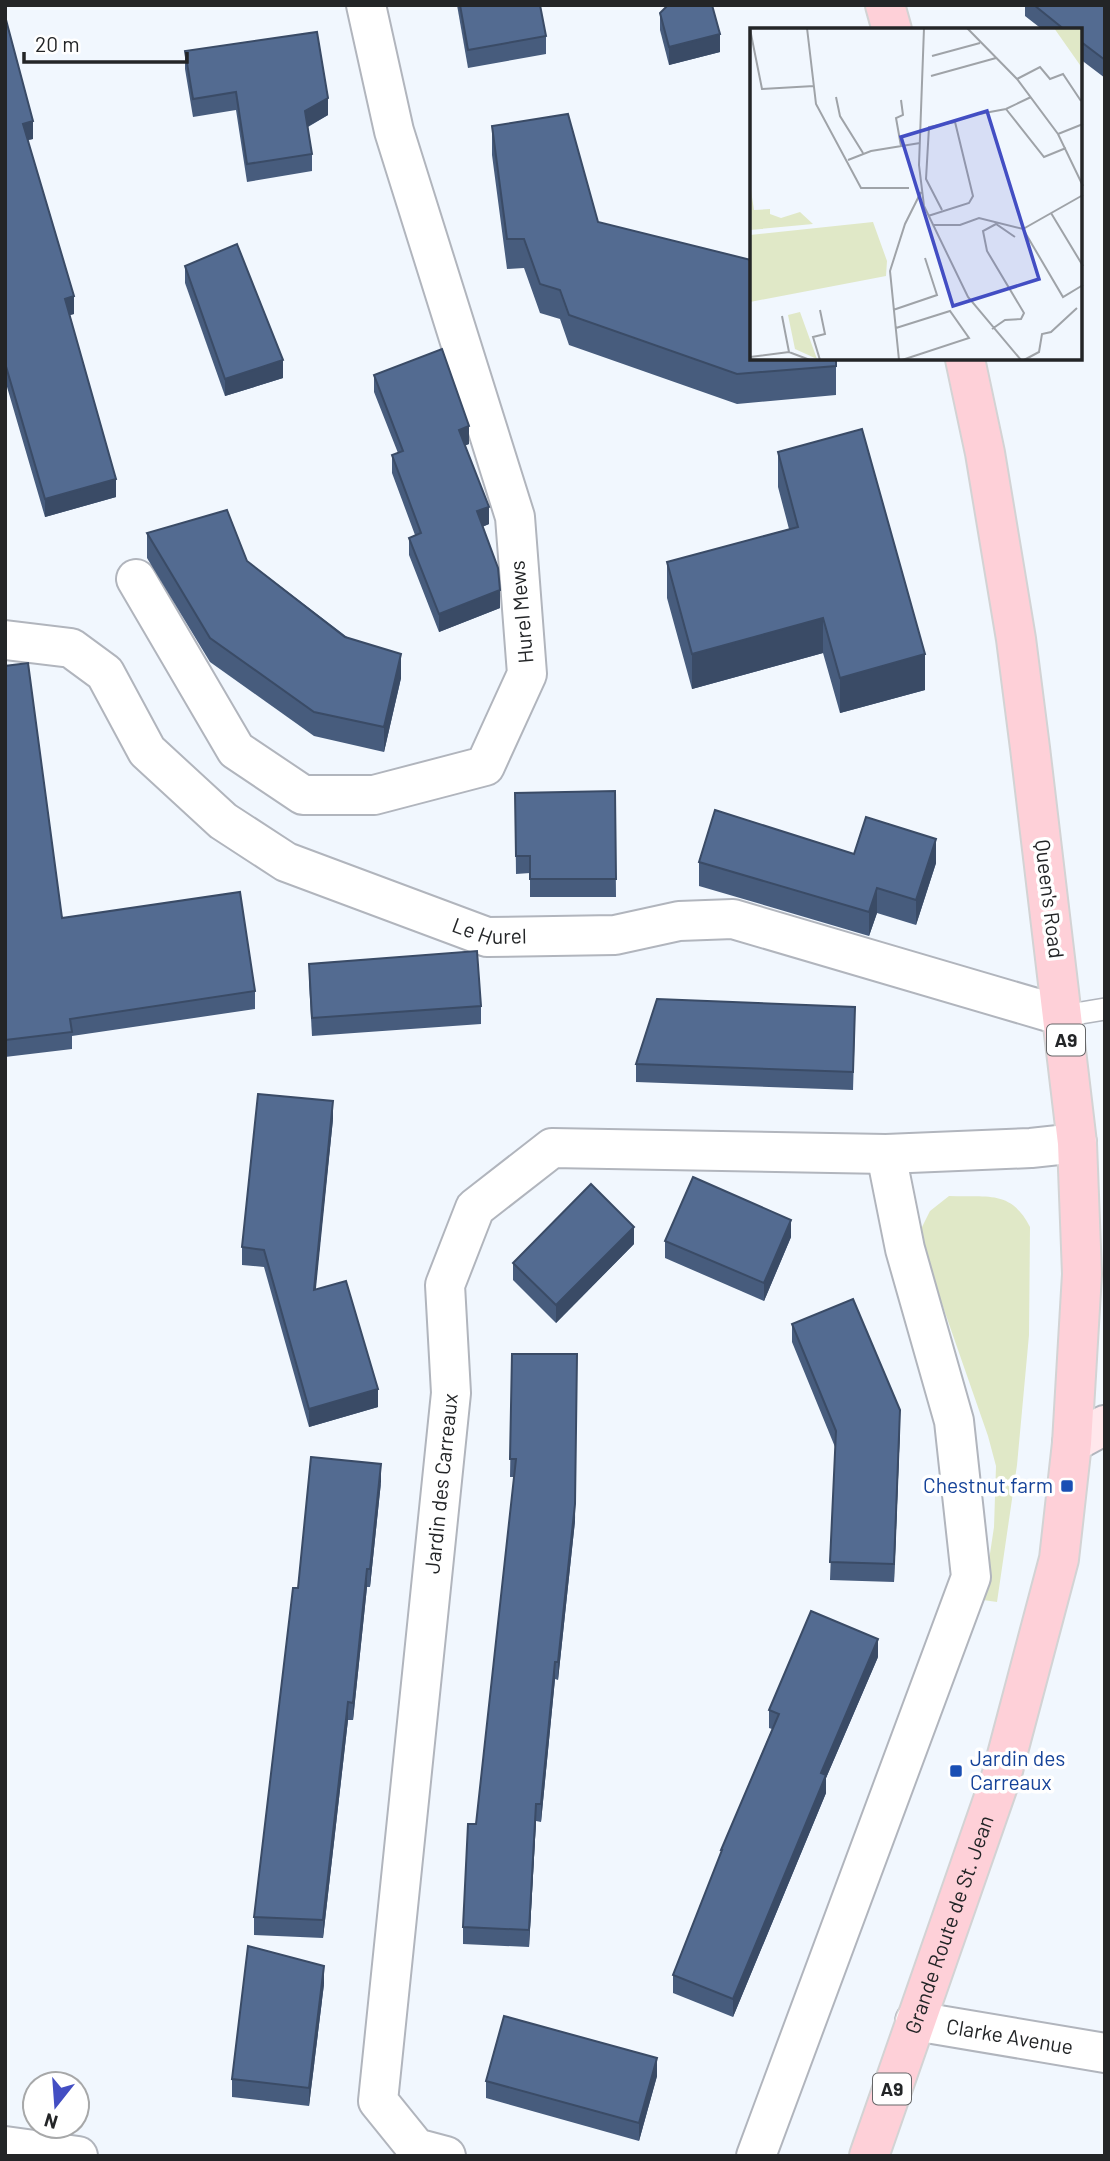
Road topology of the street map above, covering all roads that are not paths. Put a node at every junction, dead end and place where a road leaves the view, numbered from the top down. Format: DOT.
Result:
graph roads {
  1 [pos="366,5"];
  2 [pos="885,5"];
  3 [pos="891,28"];
  4 [pos="965,360"];
  5 [pos="136,579"];
  6 [pos="6,638"];
  7 [pos="1105,1009"];
  8 [pos="1063,1016"];
  9 [pos="1077,1143"];
  10 [pos="886,1154"];
  11 [pos="1105,1425"];
  12 [pos="1072,1443"];
  13 [pos="915,2021"];
  14 [pos="1105,2053"];
  15 [pos="5,2146"];
  16 [pos="78,2156"];
  17 [pos="446,2156"];
  18 [pos="756,2156"];
  19 [pos="869,2156"];
  1 -- 5 [label="street, Hurel Mews"];
  2 -- 3 [label="main road"];
  4 -- 8 [label="main road, Queen's Road / A9"];
  6 -- 8 [label="street, Le Hurel"];
  7 -- 8 [label="lane"];
  8 -- 9 [label="main road, Queen's Road / A9"];
  9 -- 10 [label="street, Jardin des Carreaux"];
  9 -- 12 [label="main road, Queen's Road / A9"];
  10 -- 17 [label="street, Jardin des Carreaux"];
  10 -- 18 [label="street"];
  11 -- 12 [label="main road"];
  12 -- 13 [label="main road, Grande Route de St. Jean / A9"];
  13 -- 14 [label="street, Clarke Avenue"];
  13 -- 19 [label="main road, Grande Route de St. Jean / A9"];
  15 -- 16 [label="street"];
}
